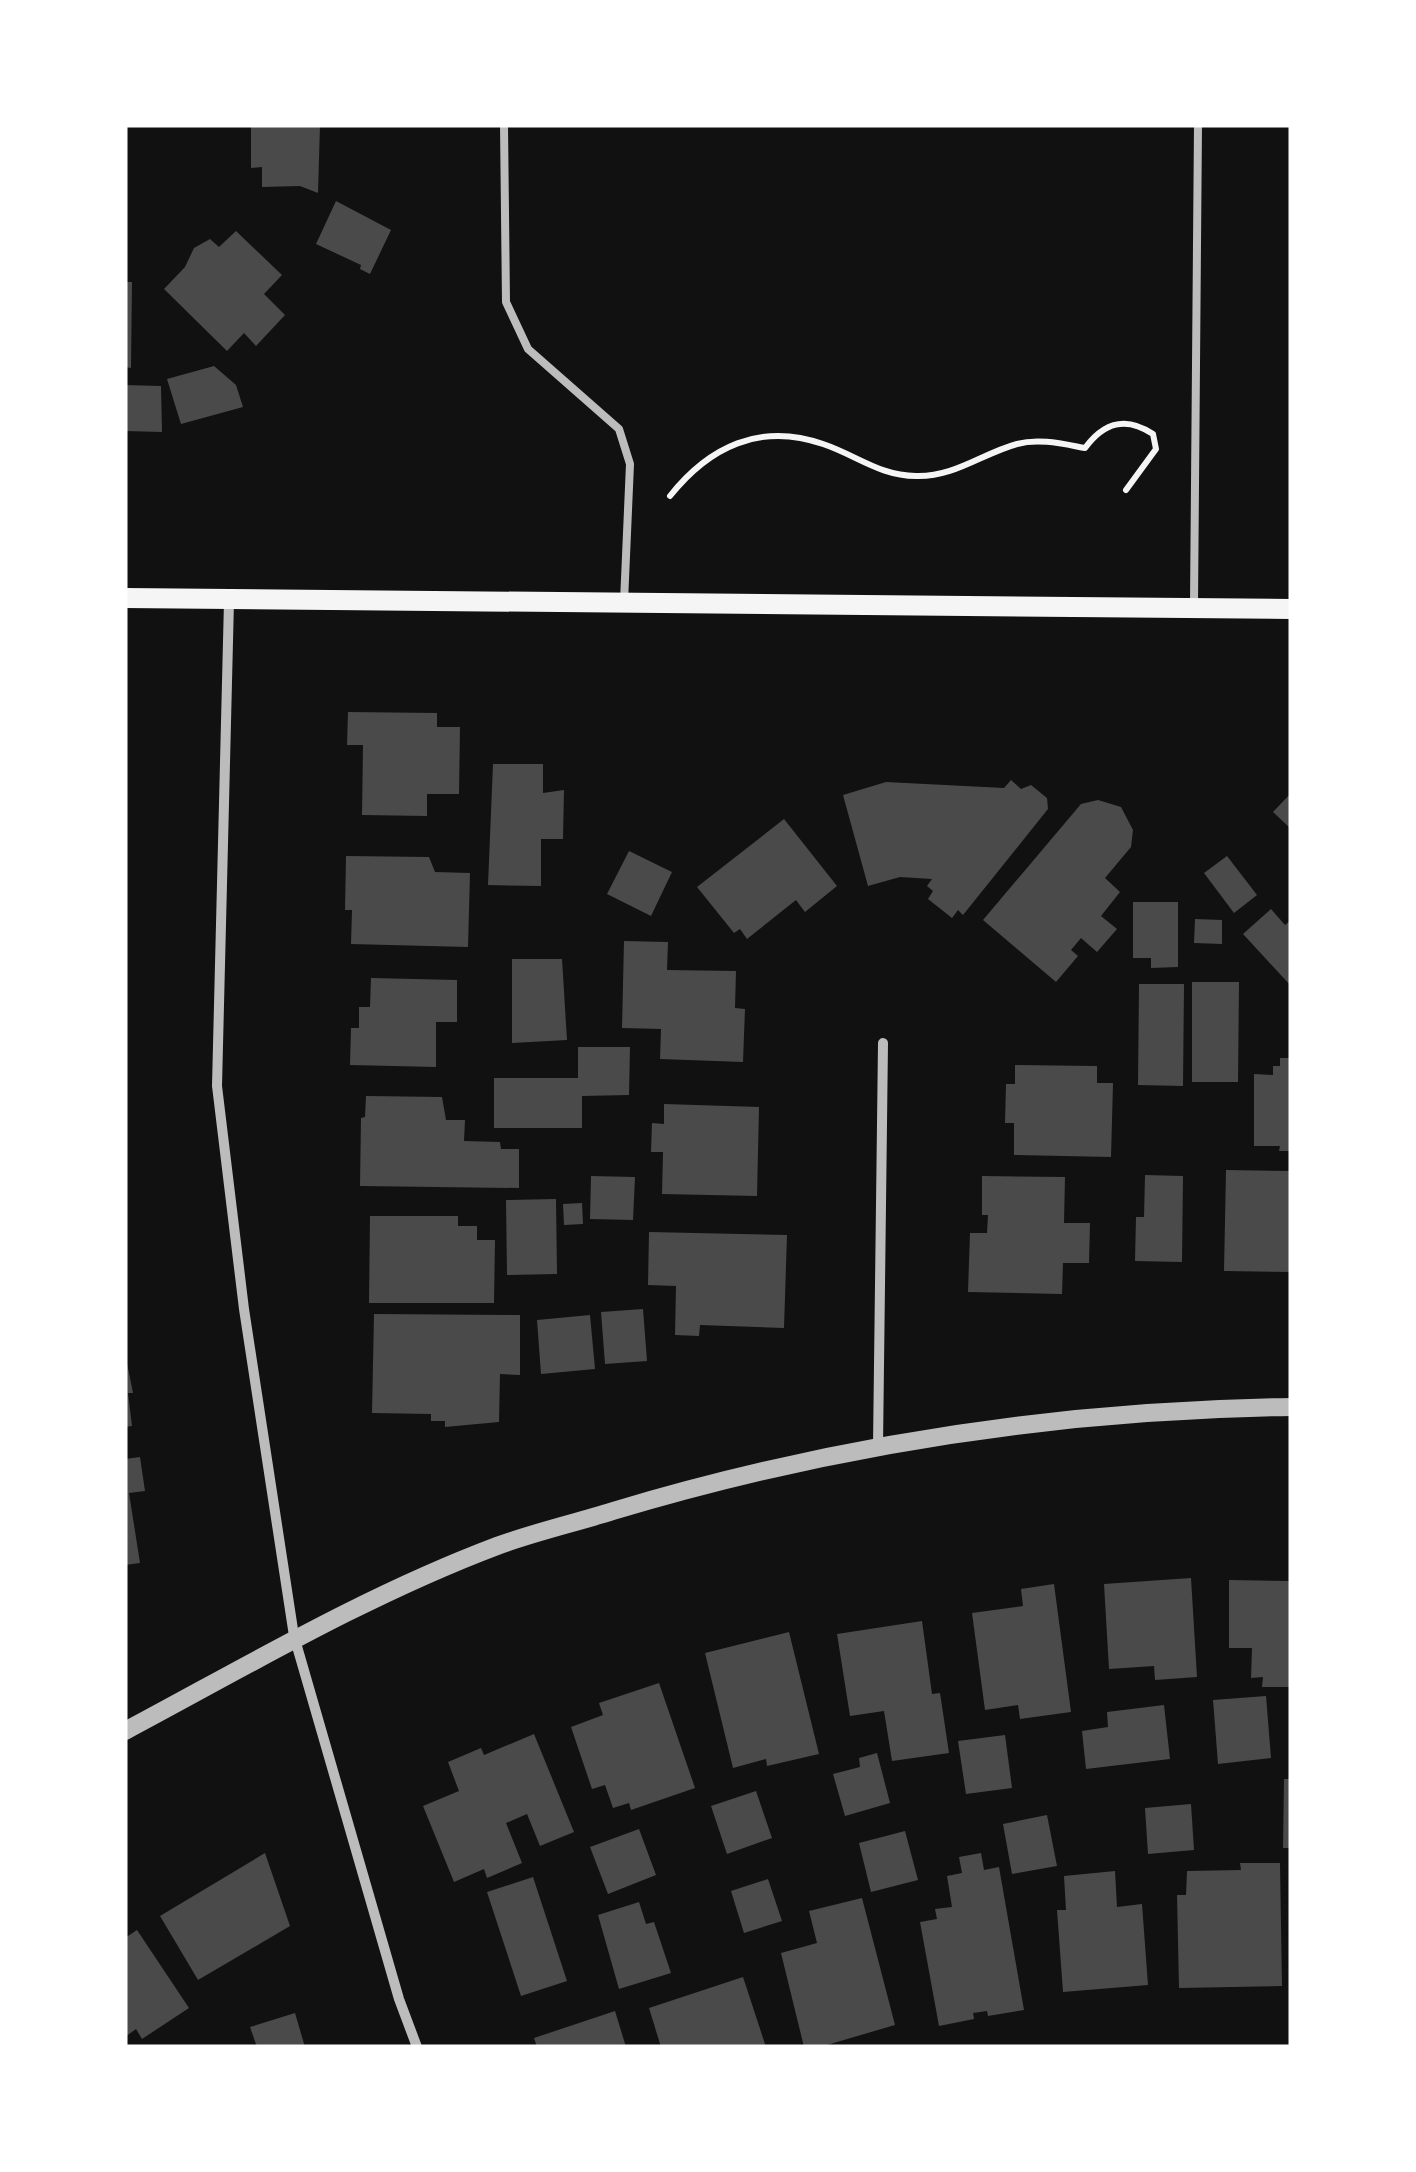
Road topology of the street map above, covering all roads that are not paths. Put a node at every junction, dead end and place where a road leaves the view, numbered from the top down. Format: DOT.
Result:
graph roads {
  1 [pos="504,125"];
  2 [pos="1198,125"];
  3 [pos="125,598"];
  4 [pos="229,601"];
  5 [pos="624,603"];
  6 [pos="1194,609"];
  7 [pos="1291,609"];
  8 [pos="883,1043"];
  9 [pos="1291,1407"];
  10 [pos="878,1446"];
  11 [pos="294,1636"];
  12 [pos="125,1732"];
  13 [pos="417,2047"];
  1 -- 5 [label="lane"];
  2 -- 6 [label="lane"];
  3 -- 4 [label="main road"];
  4 -- 5 [label="main road"];
  4 -- 11 [label="street"];
  5 -- 6 [label="main road"];
  6 -- 7 [label="main road"];
  8 -- 10 [label="street"];
  9 -- 10 [label="street"];
  10 -- 11 [label="street"];
  11 -- 12 [label="street"];
  11 -- 13 [label="street"];
}
